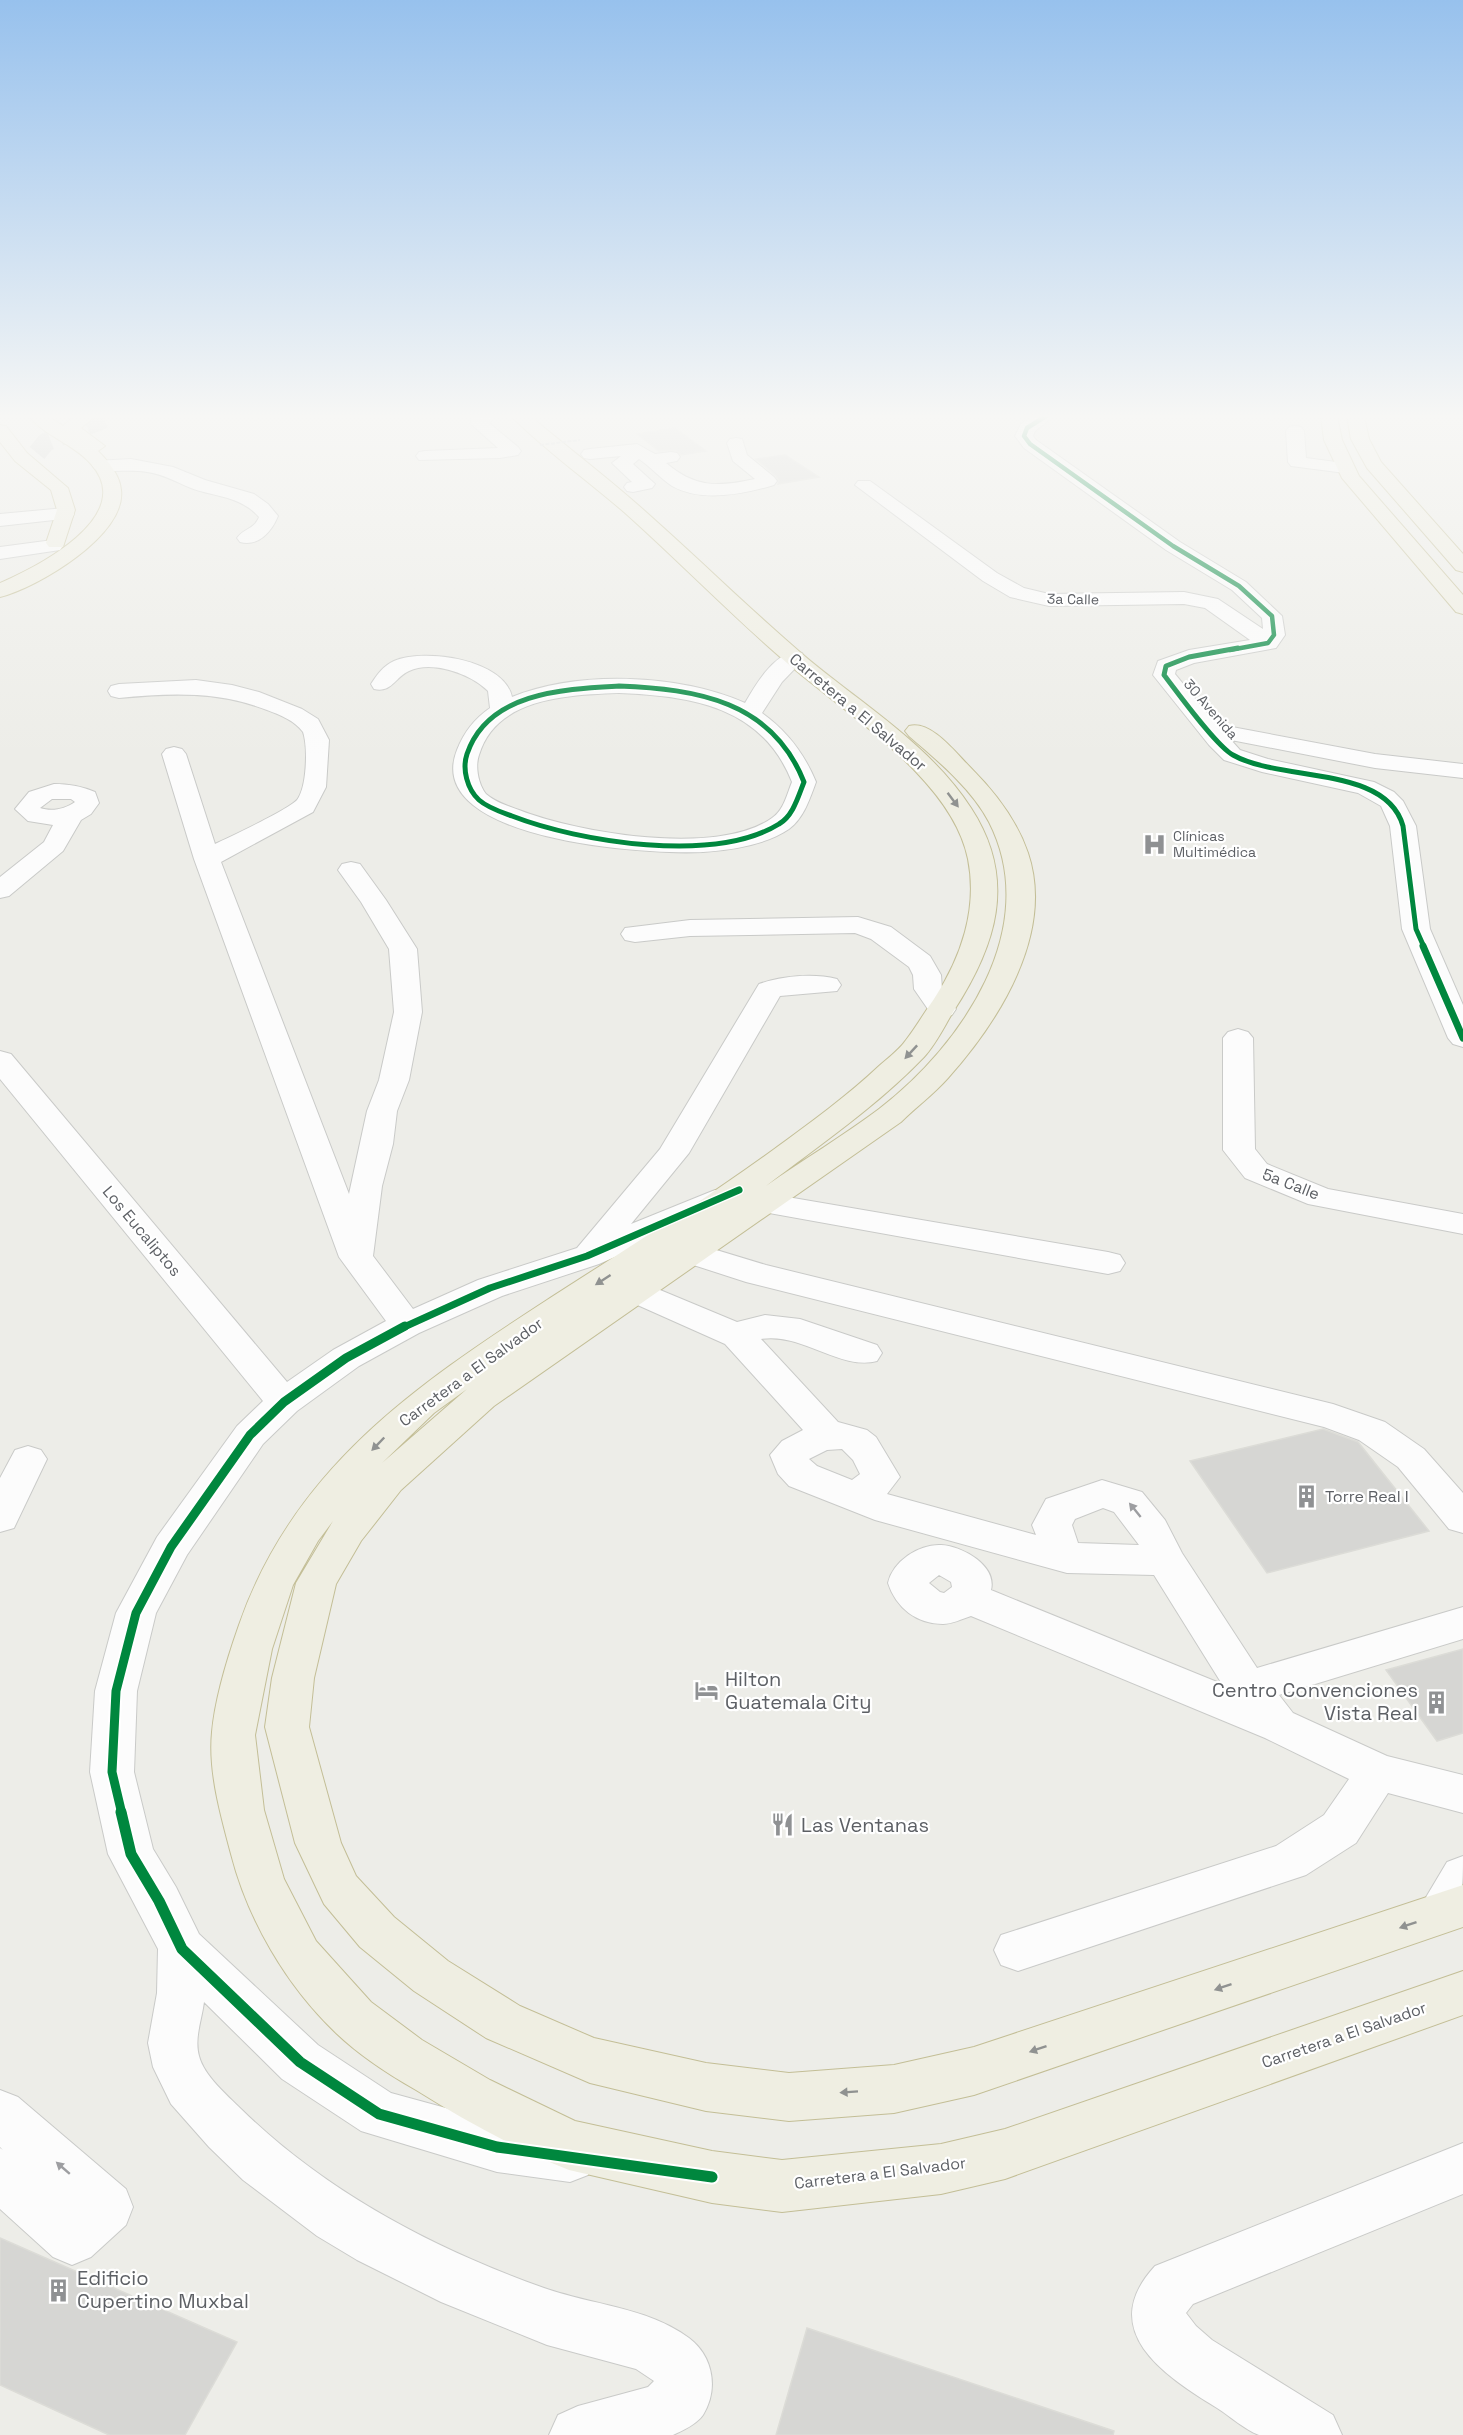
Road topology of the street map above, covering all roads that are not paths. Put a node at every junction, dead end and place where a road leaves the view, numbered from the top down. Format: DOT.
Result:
graph roads {
  1 [pos="44,530"];
  2 [pos="59,530"];
  3 [pos="65,530"];
  4 [pos="96,530"];
  5 [pos="261,530"];
  6 [pos="654,530"];
  7 [pos="692,530"];
  8 [pos="924,530"];
  9 [pos="1151,530"];
  10 [pos="1396,530"];
  11 [pos="1432,530"];
  12 [pos="0,533"];
  13 [pos="59,533"];
  14 [pos="247,538"];
  15 [pos="1405,540"];
  16 [pos="6,554"];
  17 [pos="1463,566"];
  18 [pos="1463,571"];
  19 [pos="0,578"];
  20 [pos="0,591"];
  21 [pos="1463,608"];
  22 [pos="1268,643"];
  23 [pos="794,658"];
  24 [pos="382,684"];
  25 [pos="119,692"];
  26 [pos="501,708"];
  27 [pos="749,715"];
  28 [pos="1208,729"];
  29 [pos="174,754"];
  30 [pos="1463,771"];
  31 [pos="71,814"];
  32 [pos="207,859"];
  33 [pos="351,870"];
  34 [pos="0,890"];
  35 [pos="635,934"];
  36 [pos="826,985"];
  37 [pos="943,988"];
  38 [pos="1238,1038"];
  39 [pos="1463,1038"];
  40 [pos="0,1060"];
  41 [pos="751,1197"];
  42 [pos="1463,1224"];
  43 [pos="690,1253"];
  44 [pos="587,1256"];
  45 [pos="356,1257"];
  46 [pos="1108,1263"];
  47 [pos="636,1291"];
  48 [pos="407,1325"];
  49 [pos="738,1336"];
  50 [pos="864,1353"];
  51 [pos="284,1402"];
  52 [pos="28,1459"];
  53 [pos="0,1518"];
  54 [pos="1463,1519"];
  55 [pos="1067,1558"];
  56 [pos="1166,1560"];
  57 [pos="968,1598"];
  58 [pos="1463,1623"];
  59 [pos="1247,1688"];
  60 [pos="1280,1726"];
  61 [pos="1378,1772"];
  62 [pos="1463,1794"];
  63 [pos="1463,1876"];
  64 [pos="1451,1910"];
  65 [pos="182,1949"];
  66 [pos="1018,1950"];
  67 [pos="1463,1993"];
  68 [pos="0,2114"];
  69 [pos="1463,2168"];
  70 [pos="0,2174"];
  71 [pos="712,2176"];
  72 [pos="578,2435"];
  73 [pos="1313,2435"];
  1 -- 13 [label="street"];
  2 -- 13 [label="highway"];
  3 -- 13 [label="highway"];
  4 -- 20 [label="highway"];
  5 -- 14 [label="street"];
  6 -- 23 [label="highway, Carretera a El Salvador"];
  7 -- 41 [label="highway, Carretera a El Salvador"];
  8 -- 22 [label="street, 3a Calle"];
  9 -- 22 [label="street"];
  10 -- 15 [label="highway"];
  11 -- 17 [label="highway"];
  12 -- 13 [label="street"];
  13 -- 16 [label="street"];
  13 -- 19 [label="highway"];
  15 -- 18 [label="highway"];
  15 -- 21 [label="highway"];
  22 -- 28 [label="street, 30 Avenida"];
  23 -- 27 [label="street"];
  23 -- 37 [label="highway, Carretera a El Salvador, one-way"];
  24 -- 26 [label="street"];
  25 -- 32 [label="street"];
  26 -- 27 [label="street"];
  26 -- 27 [label="street"];
  28 -- 30 [label="street"];
  28 -- 39 [label="street, 30 Avenida"];
  29 -- 32 [label="street"];
  31 -- 34 [label="street"];
  32 -- 45 [label="street"];
  33 -- 45 [label="street"];
  35 -- 37 [label="street"];
  36 -- 44 [label="street"];
  37 -- 41 [label="highway, Carretera a El Salvador, one-way"];
  38 -- 42 [label="street, 5a Calle"];
  40 -- 51 [label="street, Los Eucaliptos"];
  41 -- 43 [label="highway, Carretera a El Salvador"];
  41 -- 44 [label="street"];
  41 -- 46 [label="street"];
  41 -- 71 [label="highway, Carretera a El Salvador, one-way"];
  43 -- 47 [label="highway, Carretera a El Salvador"];
  43 -- 54 [label="street"];
  44 -- 48 [label="street"];
  45 -- 48 [label="street"];
  47 -- 49 [label="street"];
  64 -- 47 [label="highway, Carretera a El Salvador, one-way"];
  48 -- 51 [label="street"];
  49 -- 50 [label="street"];
  49 -- 55 [label="street"];
  51 -- 65 [label="street"];
  52 -- 53 [label="street"];
  55 -- 56 [label="street"];
  56 -- 55 [label="street, one-way"];
  56 -- 59 [label="street"];
  57 -- 60 [label="street"];
  58 -- 59 [label="street"];
  59 -- 60 [label="street"];
  60 -- 61 [label="street"];
  61 -- 62 [label="street"];
  61 -- 66 [label="street"];
  63 -- 64 [label="street"];
  65 -- 71 [label="street"];
  65 -- 72 [label="street"];
  67 -- 71 [label="highway, Carretera a El Salvador"];
  70 -- 68 [label="street, one-way"];
  69 -- 73 [label="street"];
}
